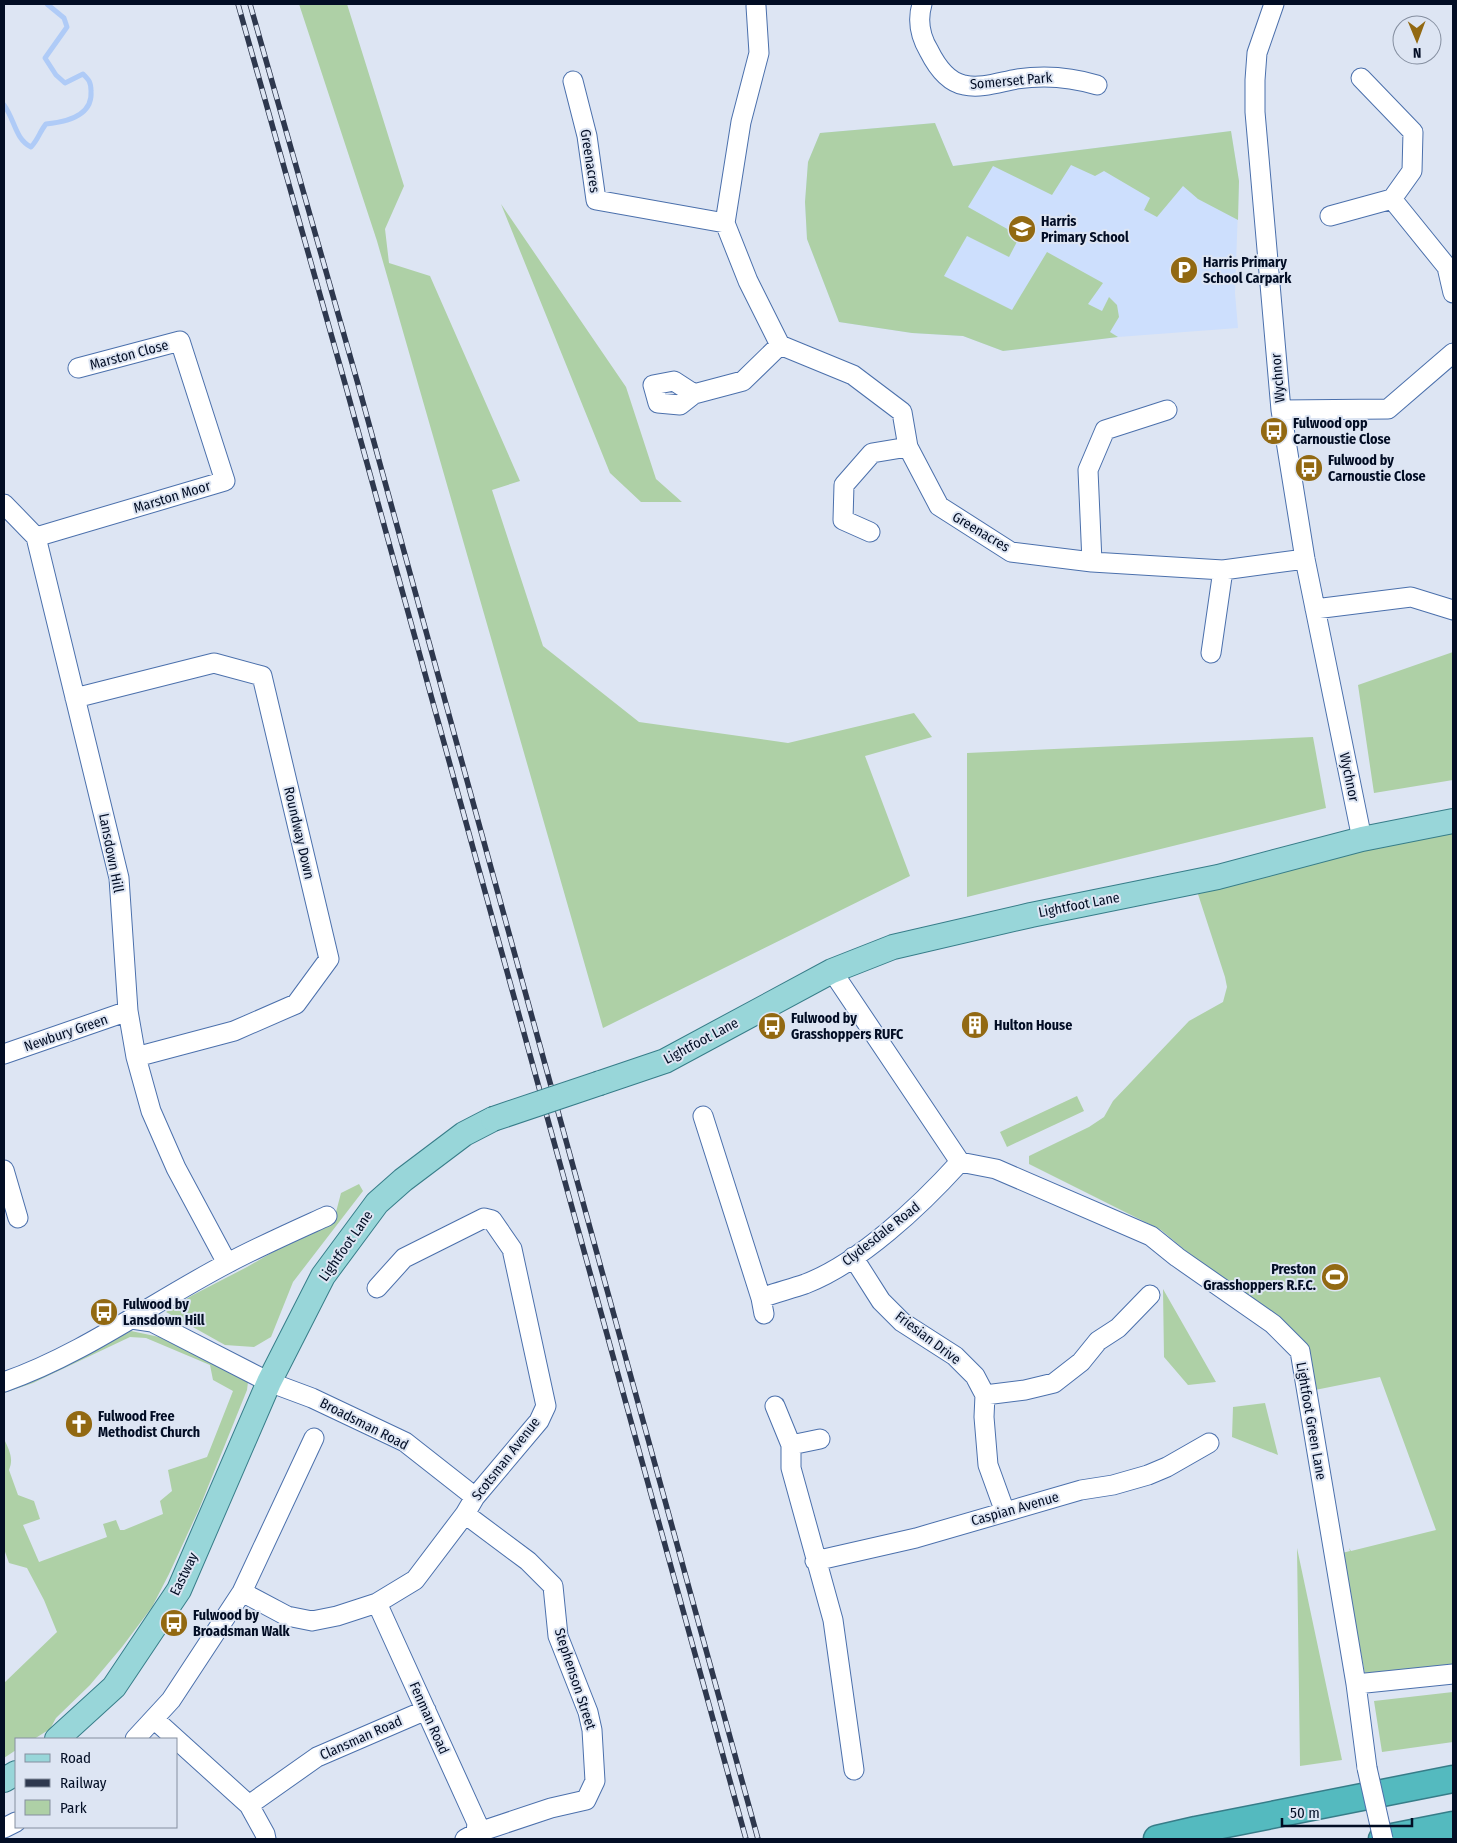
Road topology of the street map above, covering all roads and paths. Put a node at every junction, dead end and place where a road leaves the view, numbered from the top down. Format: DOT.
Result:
graph roads {
  1 [pos="922,4"];
  2 [pos="1274,4"];
  3 [pos="756,6"];
  4 [pos="1361,78"];
  5 [pos="573,81"];
  6 [pos="1097,85"];
  7 [pos="1392,199"];
  8 [pos="1330,216"];
  9 [pos="725,223"];
  10 [pos="1453,293"];
  11 [pos="180,341"];
  12 [pos="780,345"];
  13 [pos="1453,353"];
  14 [pos="78,368"];
  15 [pos="694,394"];
  16 [pos="1167,410"];
  17 [pos="1281,410"];
  18 [pos="908,447"];
  19 [pos="4,504"];
  20 [pos="870,532"];
  21 [pos="36,537"];
  22 [pos="1305,560"];
  23 [pos="1092,562"];
  24 [pos="1223,570"];
  25 [pos="1315,609"];
  26 [pos="1453,610"];
  27 [pos="1211,652"];
  28 [pos="75,698"];
  29 [pos="1453,821"];
  30 [pos="1362,839"];
  31 [pos="832,972"];
  32 [pos="128,1012"];
  33 [pos="4,1054"];
  34 [pos="136,1057"];
  35 [pos="703,1116"];
  36 [pos="960,1162"];
  37 [pos="4,1170"];
  38 [pos="327,1216"];
  39 [pos="18,1218"];
  40 [pos="853,1257"];
  41 [pos="227,1263"];
  42 [pos="377,1288"];
  43 [pos="1150,1295"];
  44 [pos="132,1319"];
  45 [pos="4,1382"];
  46 [pos="269,1382"];
  47 [pos="985,1395"];
  48 [pos="775,1406"];
  49 [pos="314,1438"];
  50 [pos="820,1439"];
  51 [pos="1209,1443"];
  52 [pos="791,1445"];
  53 [pos="475,1497"];
  54 [pos="1005,1512"];
  55 [pos="465,1514"];
  56 [pos="815,1561"];
  57 [pos="242,1592"];
  58 [pos="377,1603"];
  59 [pos="1453,1674"];
  60 [pos="1356,1684"];
  61 [pos="426,1710"];
  62 [pos="154,1719"];
  63 [pos="58,1738"];
  64 [pos="136,1738"];
  65 [pos="175,1738"];
  66 [pos="178,1741"];
  67 [pos="854,1770"];
  68 [pos="15,1774"];
  69 [pos="1453,1779"];
  70 [pos="4,1780"];
  71 [pos="249,1805"];
  72 [pos="1453,1825"];
  73 [pos="471,1836"];
  74 [pos="266,1839"];
  75 [pos="1157,1839"];
  76 [pos="1382,1839"];
  1 -- 6 [label="street, Somerset Park"];
  2 -- 17 [label="street, Wychnor"];
  3 -- 9 [label="street"];
  4 -- 7 [label="street"];
  5 -- 9 [label="street, Greenacres"];
  7 -- 8 [label="street"];
  7 -- 10 [label="street"];
  9 -- 12 [label="street"];
  11 -- 14 [label="street, Marston Close"];
  11 -- 21 [label="street, Marston Moor"];
  12 -- 15 [label="street"];
  12 -- 18 [label="street, Greenacres"];
  13 -- 17 [label="street"];
  16 -- 23 [label="street"];
  17 -- 22 [label="street, Wychnor"];
  18 -- 20 [label="street"];
  18 -- 23 [label="street, Greenacres"];
  19 -- 21 [label="street"];
  21 -- 28 [label="street, Lansdown Hill"];
  22 -- 24 [label="street, Greenacres"];
  22 -- 25 [label="street, Wychnor"];
  23 -- 24 [label="street, Greenacres"];
  24 -- 27 [label="street"];
  25 -- 26 [label="street"];
  25 -- 30 [label="street, Wychnor"];
  28 -- 32 [label="street, Lansdown Hill"];
  28 -- 34 [label="street, Roundway Down"];
  29 -- 30 [label="main road, Lightfoot Lane"];
  30 -- 31 [label="main road, Lightfoot Lane"];
  31 -- 36 [label="street"];
  31 -- 46 [label="main road, Lightfoot Lane, bridge"];
  32 -- 33 [label="street, Newbury Green"];
  32 -- 34 [label="street, Lansdown Hill"];
  34 -- 41 [label="street, Lansdown Hill"];
  35 -- 40 [label="street, Clydesdale Road"];
  36 -- 40 [label="street, Clydesdale Road"];
  36 -- 60 [label="street, Lightfoot Green Lane"];
  37 -- 39 [label="street"];
  38 -- 41 [label="street"];
  40 -- 47 [label="street, Friesian Drive"];
  41 -- 44 [label="street"];
  42 -- 53 [label="street, Scotsman Avenue"];
  43 -- 47 [label="street"];
  44 -- 45 [label="street"];
  44 -- 46 [label="street"];
  46 -- 53 [label="street, Broadsman Road"];
  46 -- 63 [label="main road, Eastway"];
  47 -- 54 [label="street"];
  48 -- 52 [label="street"];
  49 -- 57 [label="street"];
  50 -- 52 [label="street"];
  51 -- 54 [label="street, Caspian Avenue"];
  52 -- 56 [label="street"];
  53 -- 55 [label="street, Scotsman Avenue"];
  54 -- 56 [label="street, Caspian Avenue"];
  55 -- 58 [label="street, Scotsman Avenue"];
  55 -- 73 [label="street, Stephenson Street"];
  56 -- 67 [label="street"];
  57 -- 58 [label="street, Scotsman Avenue"];
  57 -- 62 [label="street"];
  58 -- 61 [label="street, Fenman Road"];
  59 -- 60 [label="street"];
  60 -- 76 [label="street, Lightfoot Green Lane, bridge"];
  61 -- 71 [label="street, Clansman Road"];
  61 -- 73 [label="street, Fenman Road"];
  62 -- 64 [label="street"];
  62 -- 65 [label="street"];
  66 -- 71 [label="street"];
  68 -- 70 [label="main road"];
  69 -- 75 [label="highway"];
  71 -- 74 [label="street"];
  72 -- 76 [label="highway"];
}
